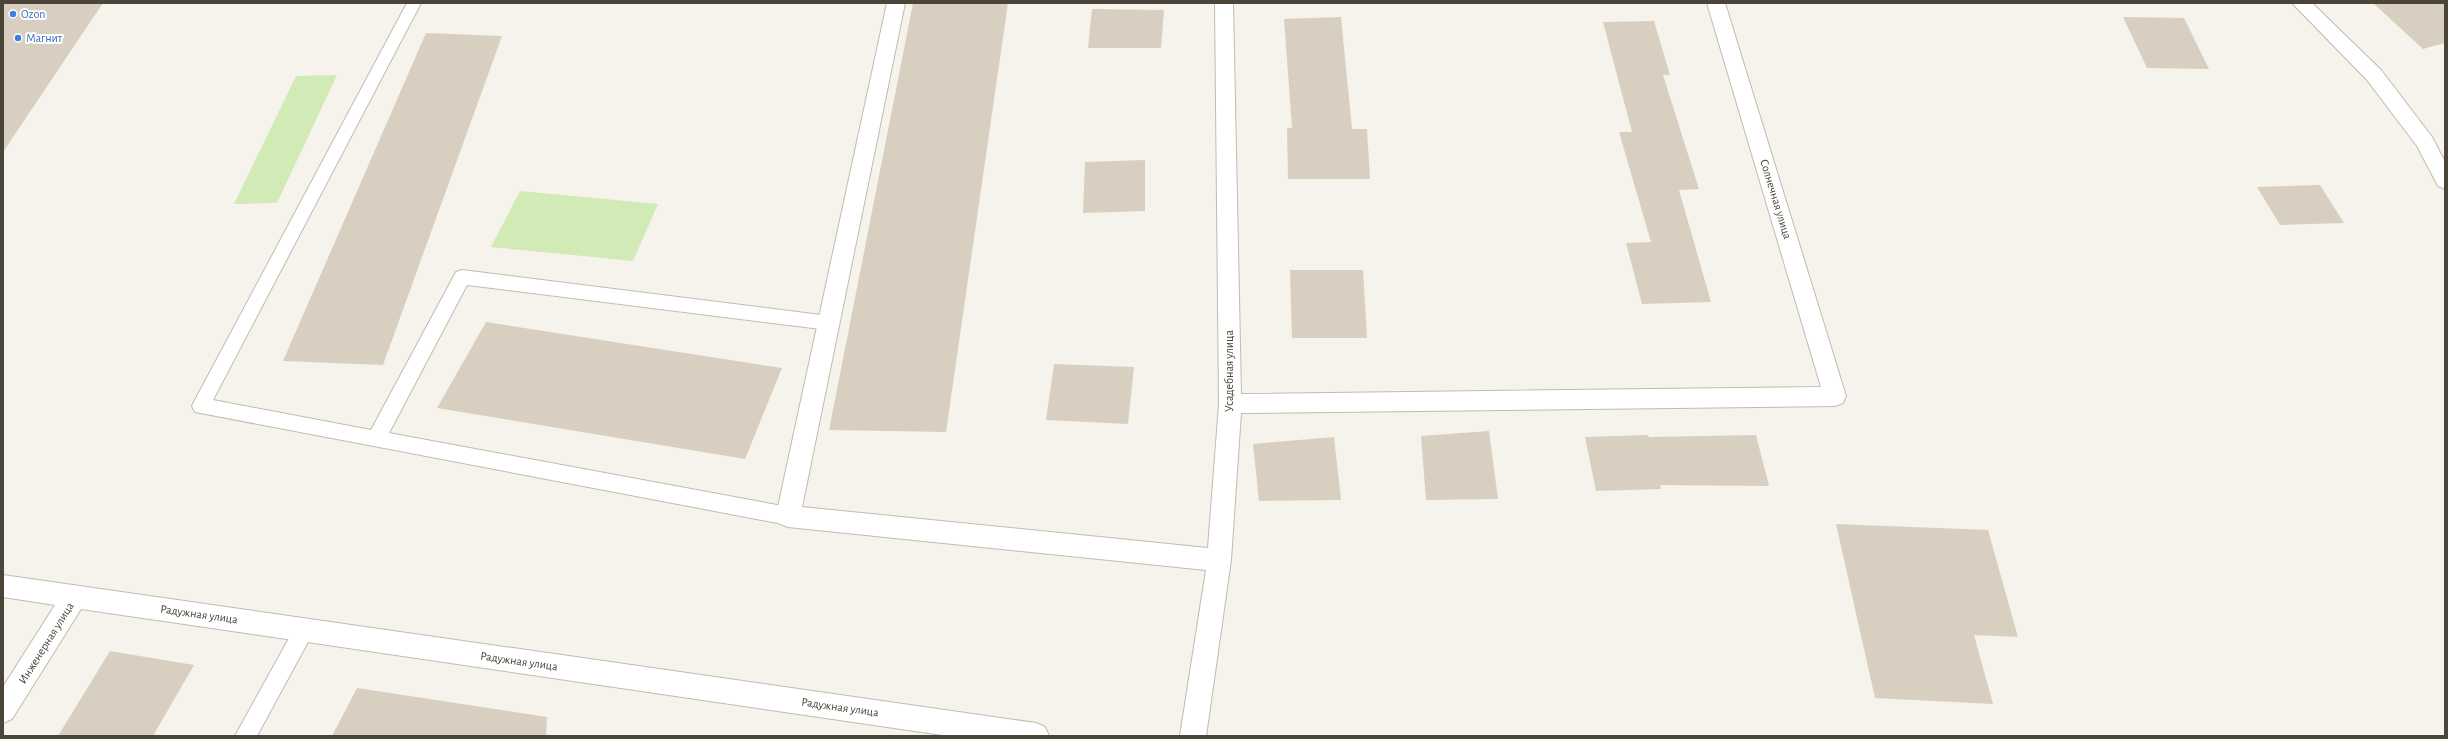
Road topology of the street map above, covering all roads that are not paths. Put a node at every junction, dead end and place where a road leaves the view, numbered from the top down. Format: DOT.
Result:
graph roads {
  1 [pos="414,3"];
  2 [pos="896,3"];
  3 [pos="1224,3"];
  4 [pos="1716,3"];
  5 [pos="2301,3"];
  6 [pos="2445,181"];
  7 [pos="829,323"];
  8 [pos="1230,404"];
  9 [pos="376,439"];
  10 [pos="788,516"];
  11 [pos="1220,560"];
  12 [pos="3,586"];
  13 [pos="75,596"];
  14 [pos="304,629"];
  15 [pos="3,710"];
  16 [pos="246,736"];
  17 [pos="1036,736"];
  18 [pos="1194,736"];
  1 -- 9 [label="lane"];
  2 -- 7 [label="street"];
  3 -- 8 [label="street, Усадебная улица"];
  4 -- 8 [label="street, Солнечная улица"];
  5 -- 6 [label="street"];
  7 -- 9 [label="lane"];
  7 -- 10 [label="street"];
  8 -- 11 [label="street, Усадебная улица"];
  9 -- 10 [label="lane"];
  10 -- 11 [label="street"];
  11 -- 18 [label="street, Усадебная улица"];
  12 -- 13 [label="street, Радужная улица"];
  13 -- 14 [label="street, Радужная улица"];
  13 -- 15 [label="street, Инженерная улица"];
  14 -- 16 [label="lane"];
  14 -- 17 [label="street, Радужная улица"];
}
